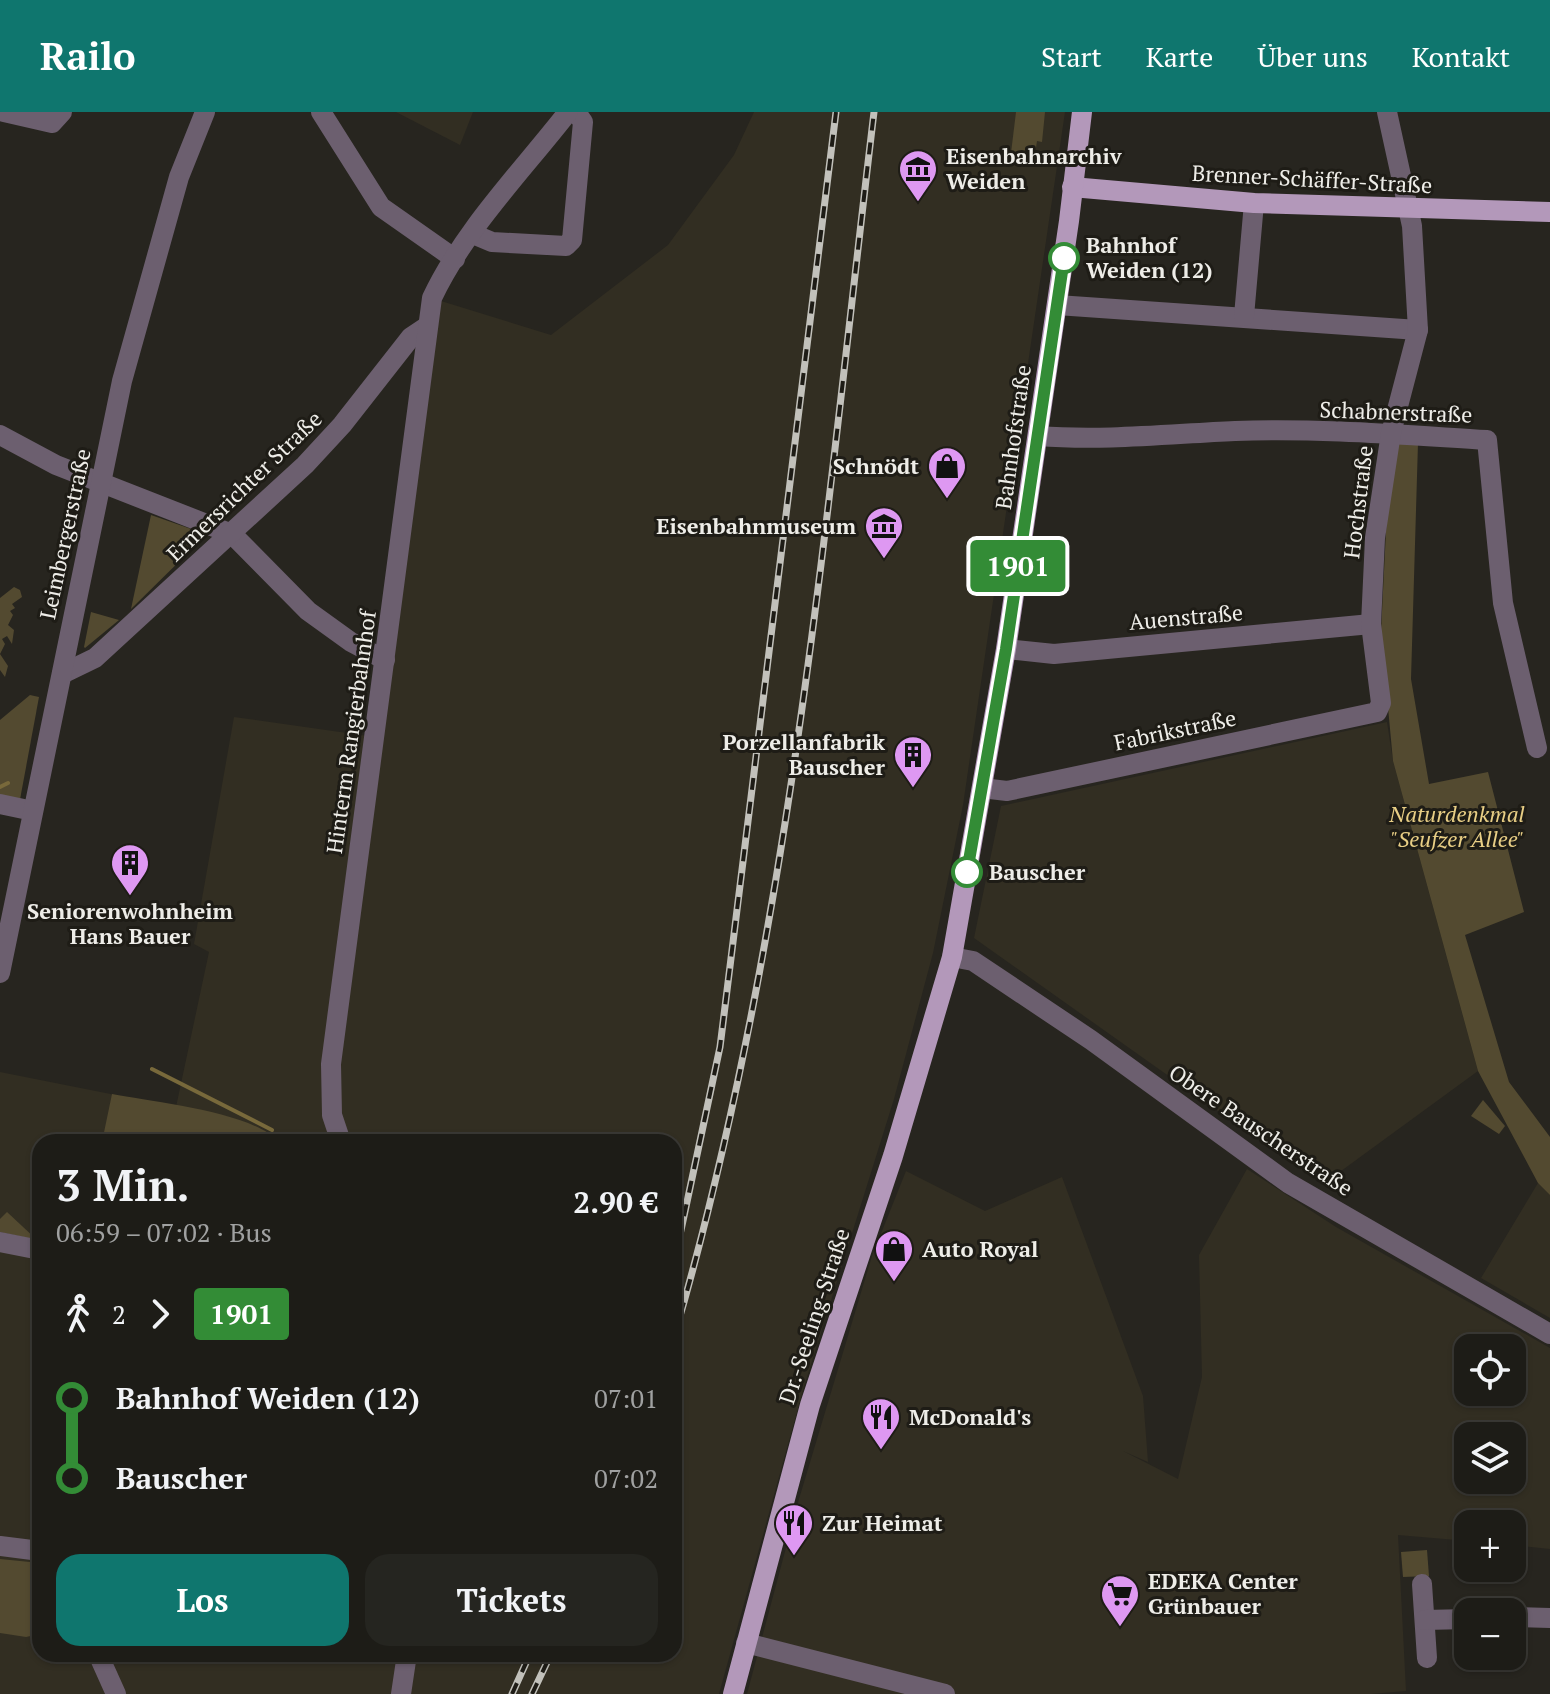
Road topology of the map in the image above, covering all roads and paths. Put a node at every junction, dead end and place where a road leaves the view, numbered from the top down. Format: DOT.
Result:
graph roads {
  1 [pos="4,112"];
  2 [pos="62,112"];
  3 [pos="205,112"];
  4 [pos="321,112"];
  5 [pos="568,112"];
  6 [pos="576,112"];
  7 [pos="1082,112"];
  8 [pos="1387,112"];
  9 [pos="1072,187"];
  10 [pos="1254,203"];
  11 [pos="1407,208"];
  12 [pos="1550,212"];
  13 [pos="473,234"];
  14 [pos="455,259"];
  15 [pos="1057,305"];
  16 [pos="1244,316"];
  17 [pos="426,327"];
  18 [pos="1418,330"];
  19 [pos="1391,433"];
  20 [pos="0,435"];
  21 [pos="1038,436"];
  22 [pos="101,482"];
  23 [pos="232,534"];
  24 [pos="1371,624"];
  25 [pos="1006,649"];
  26 [pos="385,660"];
  27 [pos="62,674"];
  28 [pos="1377,712"];
  29 [pos="1537,748"];
  30 [pos="982,788"];
  31 [pos="0,804"];
  32 [pos="33,811"];
  33 [pos="952,957"];
  34 [pos="0,973"];
  35 [pos="338,1134"];
  36 [pos="0,1242"];
  37 [pos="32,1248"];
  38 [pos="1550,1334"];
  39 [pos="0,1546"];
  40 [pos="32,1550"];
  41 [pos="1422,1584"];
  42 [pos="1526,1617"];
  43 [pos="1550,1618"];
  44 [pos="1454,1619"];
  45 [pos="1425,1620"];
  46 [pos="746,1643"];
  47 [pos="1427,1658"];
  48 [pos="102,1662"];
  49 [pos="406,1662"];
  50 [pos="946,1693"];
  51 [pos="116,1694"];
  52 [pos="401,1694"];
  53 [pos="733,1694"];
  1 -- 2 [label="street"];
  3 -- 22 [label="street, Leimbergerstraße"];
  4 -- 14 [label="street"];
  5 -- 13 [label="street, Ermersrichter Straße"];
  6 -- 13 [label="street"];
  7 -- 9 [label="main road, Bahnhofstraße"];
  8 -- 11 [label="street, Hochstraße"];
  9 -- 10 [label="main road, Brenner-Schäffer-Straße"];
  9 -- 15 [label="main road, Bahnhofstraße"];
  10 -- 11 [label="main road, Brenner-Schäffer-Straße"];
  10 -- 16 [label="street"];
  11 -- 12 [label="main road, Brenner-Schäffer-Straße"];
  11 -- 18 [label="street, Hochstraße"];
  13 -- 14 [label="street, Ermersrichter Straße"];
  14 -- 17 [label="street, Ermersrichter Straße"];
  15 -- 16 [label="street"];
  15 -- 21 [label="main road, Bahnhofstraße"];
  16 -- 18 [label="street"];
  17 -- 23 [label="street, Ermersrichter Straße"];
  17 -- 26 [label="street, Hinterm Rangierbahnhof"];
  18 -- 19 [label="street, Hochstraße"];
  19 -- 21 [label="street, Schabnerstraße"];
  19 -- 24 [label="street, Hochstraße"];
  19 -- 29 [label="street, Schabnerstraße"];
  20 -- 22 [label="street"];
  21 -- 25 [label="main road, Bahnhofstraße"];
  22 -- 23 [label="street"];
  22 -- 27 [label="street, Leimbergerstraße"];
  23 -- 26 [label="street"];
  23 -- 27 [label="street, Ermersrichter Straße"];
  24 -- 25 [label="street, Auenstraße"];
  24 -- 28 [label="street, Hochstraße"];
  25 -- 30 [label="main road, Bahnhofstraße"];
  26 -- 35 [label="street, Hinterm Rangierbahnhof"];
  27 -- 32 [label="street, Leimbergerstraße"];
  28 -- 30 [label="street, Fabrikstraße"];
  30 -- 33 [label="main road, Bahnhofstraße"];
  31 -- 32 [label="street"];
  32 -- 34 [label="street, Leimbergerstraße"];
  33 -- 38 [label="street, Obere Bauscherstraße"];
  33 -- 46 [label="main road, Dr.-Seeling-Straße"];
  36 -- 37 [label="street"];
  39 -- 40 [label="street"];
  41 -- 45 [label="street"];
  42 -- 43 [label="street"];
  44 -- 45 [label="street"];
  45 -- 47 [label="street"];
  46 -- 50 [label="street"];
  46 -- 53 [label="main road, Dr.-Seeling-Straße"];
  48 -- 51 [label="street"];
  49 -- 52 [label="street"];
}
